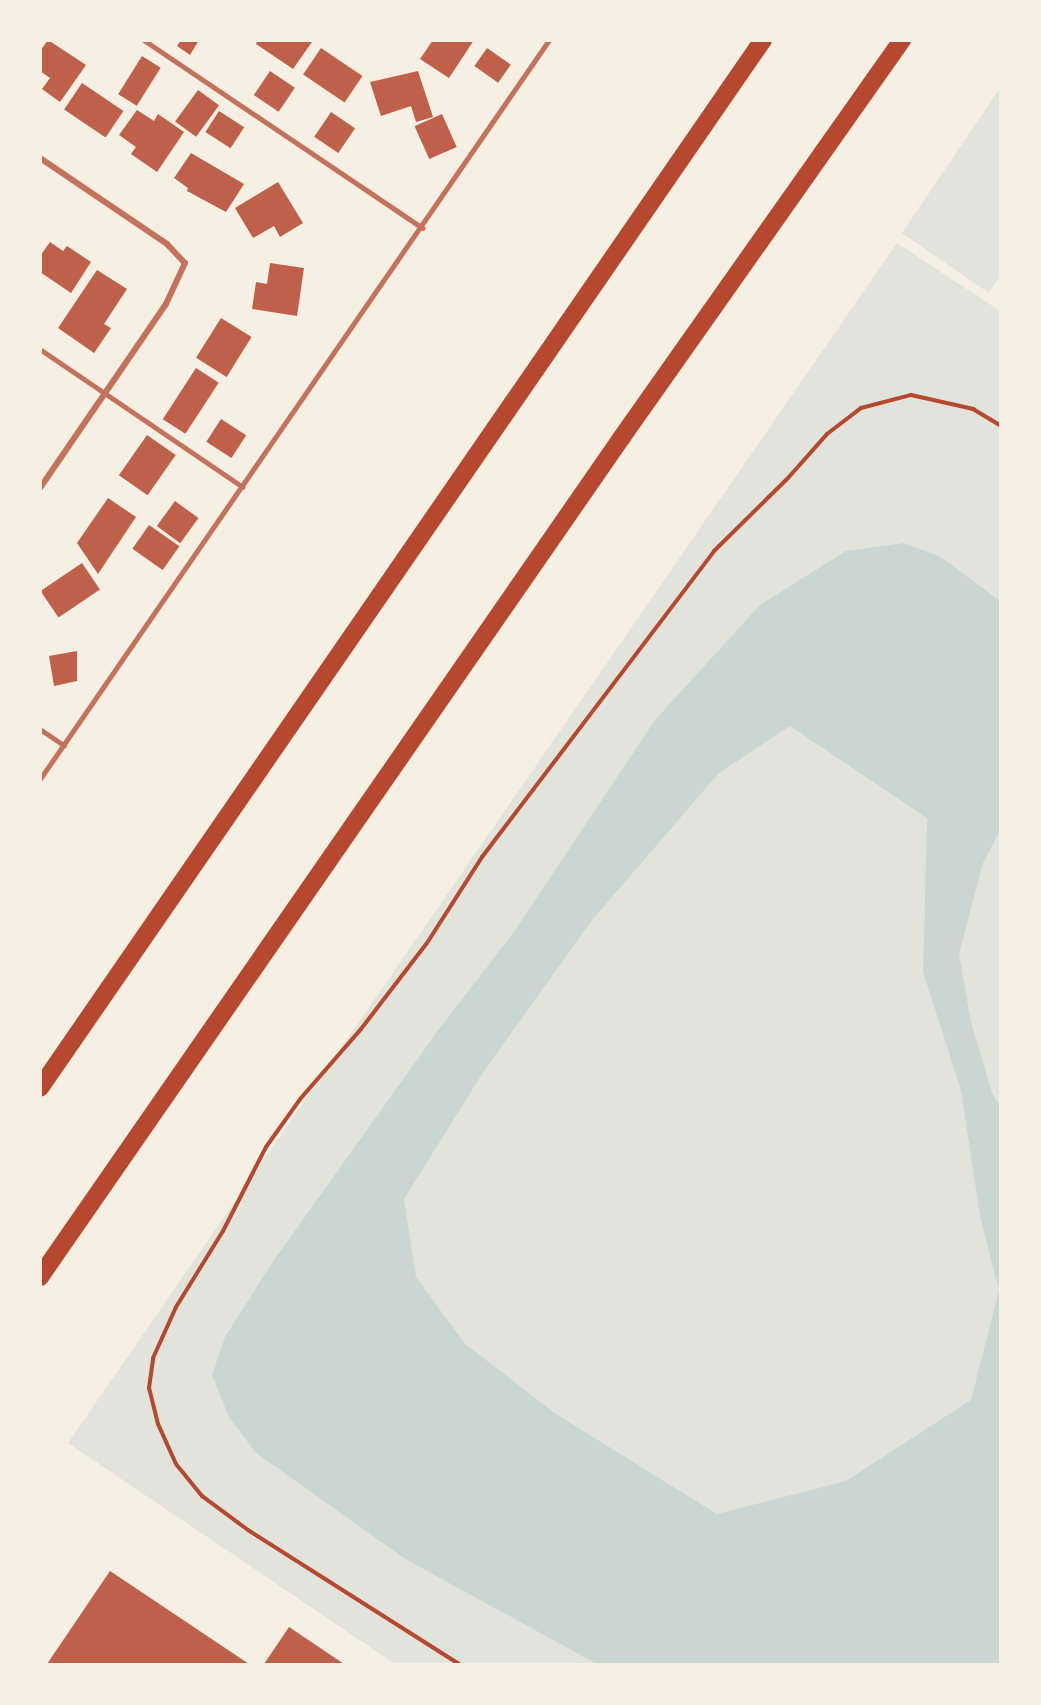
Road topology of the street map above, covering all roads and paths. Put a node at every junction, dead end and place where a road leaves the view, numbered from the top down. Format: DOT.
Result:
graph roads {
  1 [pos="144,40"];
  2 [pos="549,40"];
  3 [pos="764,40"];
  4 [pos="902,40"];
  5 [pos="40,158"];
  6 [pos="423,228"];
  7 [pos="40,349"];
  8 [pos="105,392"];
  9 [pos="1000,425"];
  10 [pos="243,487"];
  11 [pos="40,488"];
  12 [pos="40,729"];
  13 [pos="64,745"];
  14 [pos="40,779"];
  15 [pos="40,1088"];
  16 [pos="40,1277"];
  17 [pos="459,1665"];
  1 -- 6 [label="lane"];
  2 -- 6 [label="lane"];
  3 -- 15 [label="highway"];
  4 -- 16 [label="highway"];
  5 -- 8 [label="street"];
  6 -- 10 [label="lane"];
  7 -- 8 [label="lane"];
  8 -- 10 [label="lane"];
  8 -- 11 [label="street"];
  9 -- 17 [label="path"];
  10 -- 13 [label="lane"];
  12 -- 13 [label="lane"];
  13 -- 14 [label="lane"];
}
